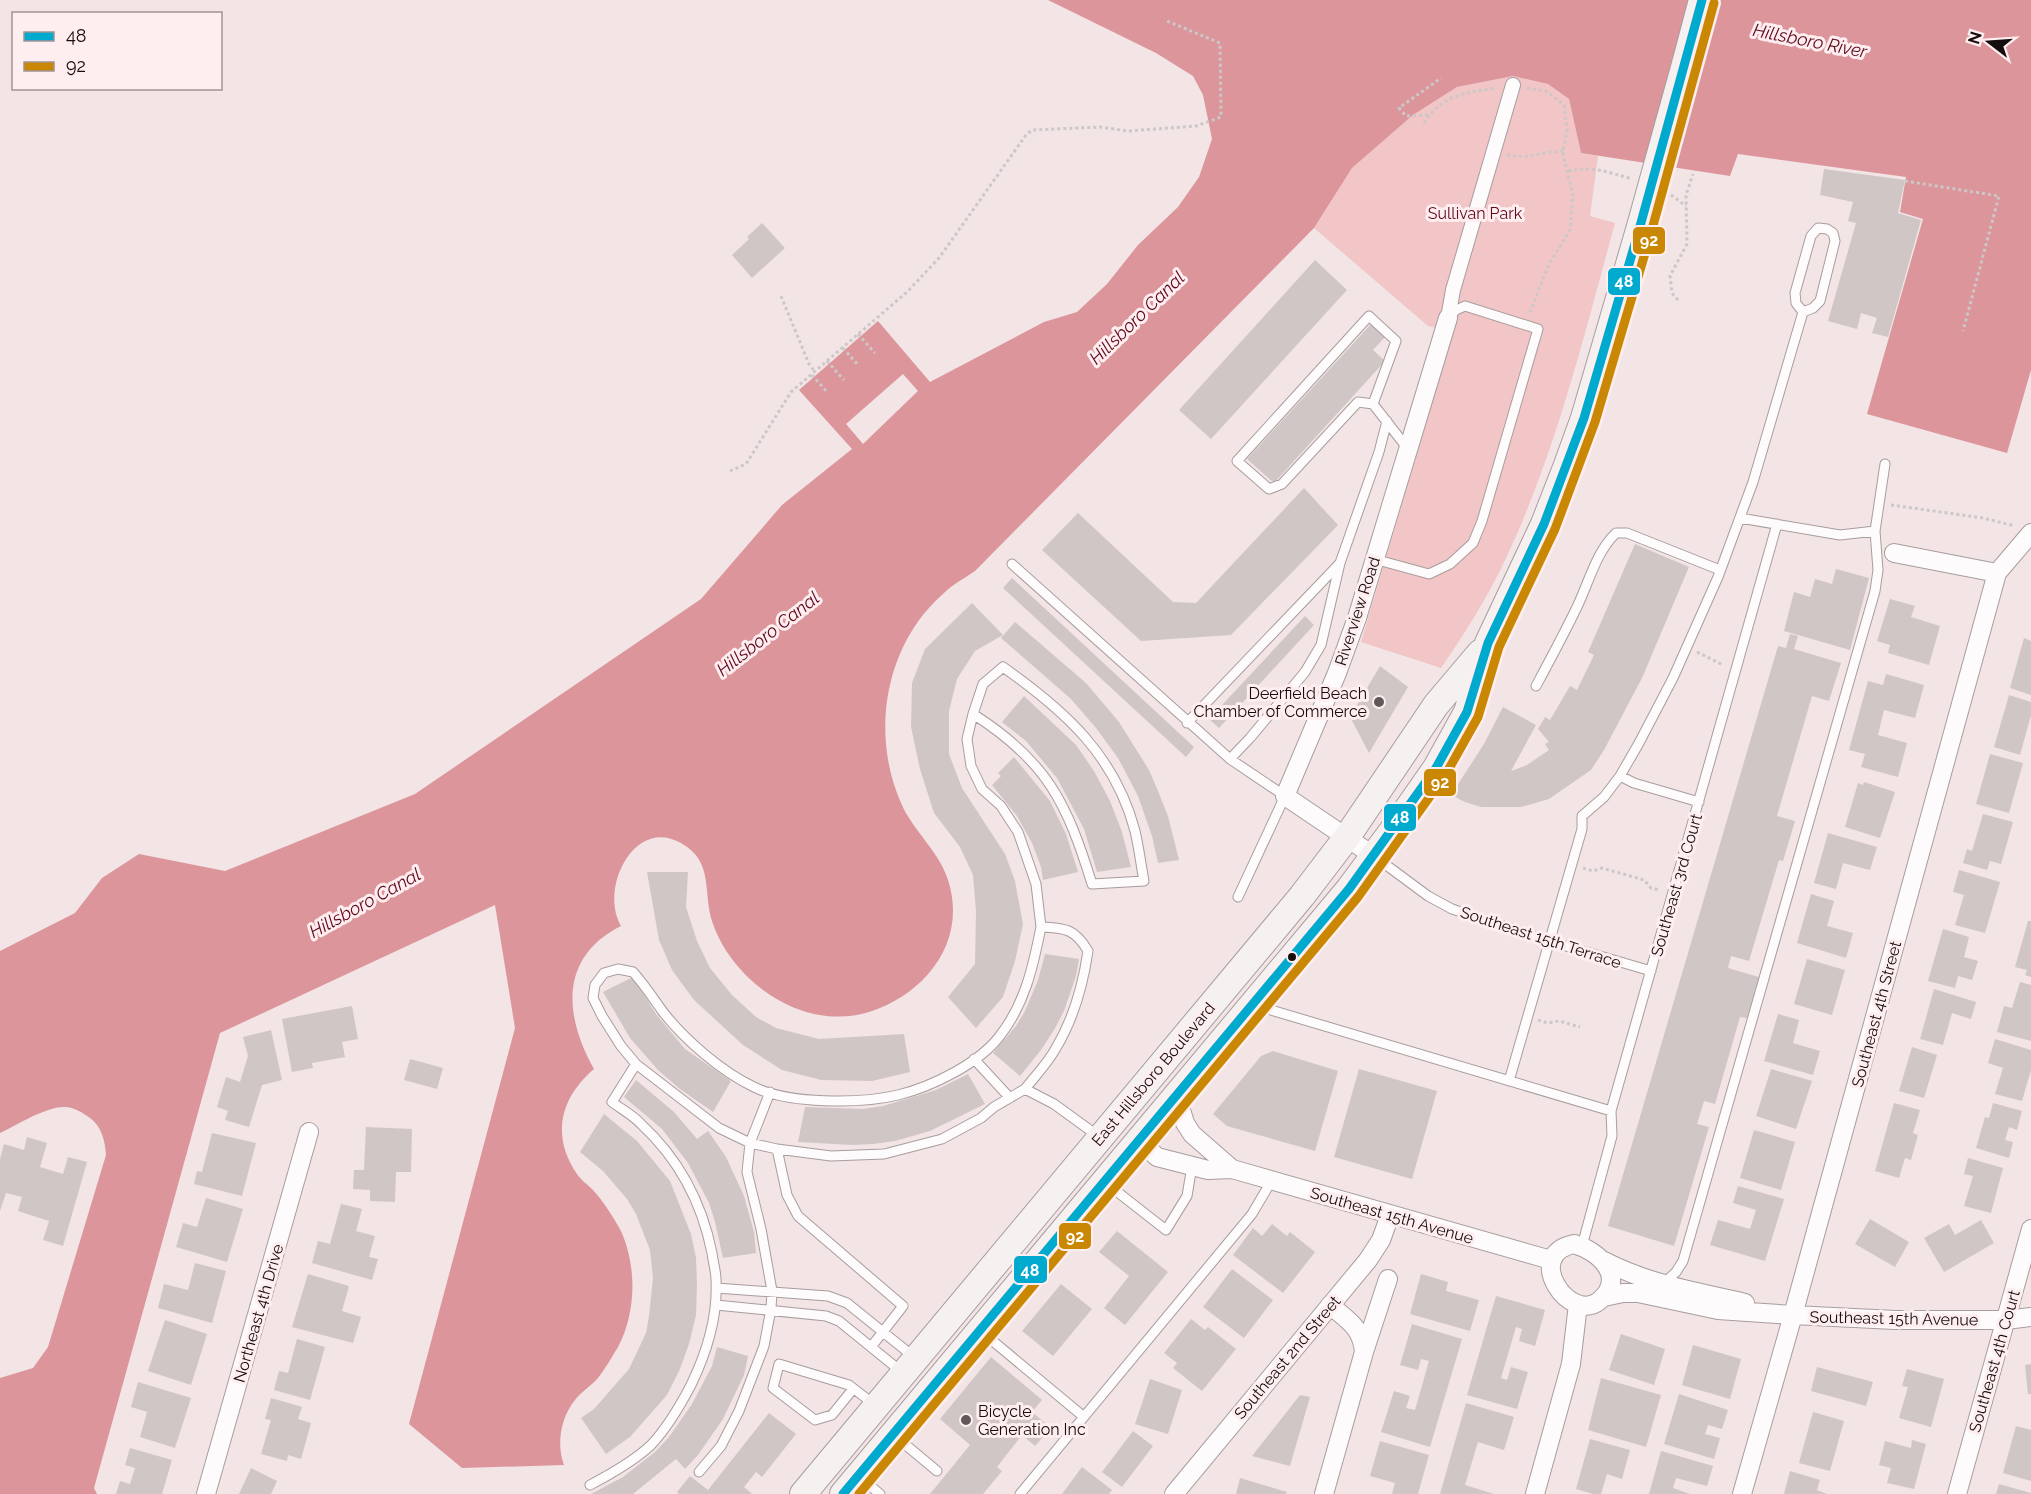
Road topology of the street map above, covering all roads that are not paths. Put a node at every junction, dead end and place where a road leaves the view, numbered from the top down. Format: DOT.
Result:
graph roads {
  1 [pos="1702,0"];
  2 [pos="1513,85"];
  3 [pos="1803,312"];
  4 [pos="1448,318"];
  5 [pos="1374,404"];
  6 [pos="1387,421"];
  7 [pos="1408,449"];
  8 [pos="1885,464"];
  9 [pos="1740,518"];
  10 [pos="1777,524"];
  11 [pos="1875,531"];
  12 [pos="2026,536"];
  13 [pos="1894,553"];
  14 [pos="1374,559"];
  15 [pos="1340,563"];
  16 [pos="1012,564"];
  17 [pos="1720,570"];
  18 [pos="1997,573"];
  19 [pos="1488,644"];
  20 [pos="1536,686"];
  21 [pos="973,714"];
  22 [pos="1188,723"];
  23 [pos="1230,759"];
  24 [pos="1620,776"];
  25 [pos="1285,796"];
  26 [pos="1699,802"];
  27 [pos="1347,837"];
  28 [pos="1374,856"];
  29 [pos="1238,897"];
  30 [pos="1041,927"];
  31 [pos="1549,942"];
  32 [pos="1651,971"];
  33 [pos="1251,1004"];
  34 [pos="1206,1011"];
  35 [pos="974,1059"];
  36 [pos="636,1064"];
  37 [pos="1509,1080"];
  38 [pos="1025,1089"];
  39 [pos="770,1092"];
  40 [pos="1176,1094"];
  41 [pos="1010,1098"];
  42 [pos="1611,1112"];
  43 [pos="309,1132"];
  44 [pos="1100,1138"];
  45 [pos="1139,1140"];
  46 [pos="750,1143"];
  47 [pos="777,1149"];
  48 [pos="1192,1166"];
  49 [pos="1232,1169"];
  50 [pos="1272,1180"];
  51 [pos="1104,1182"];
  52 [pos="1390,1215"];
  53 [pos="1067,1225"];
  54 [pos="2031,1228"];
  55 [pos="1582,1246"];
  56 [pos="1551,1260"];
  57 [pos="1604,1261"];
  58 [pos="1388,1279"];
  59 [pos="1663,1285"];
  60 [pos="716,1288"];
  61 [pos="772,1291"];
  62 [pos="1604,1297"];
  63 [pos="1578,1304"];
  64 [pos="716,1305"];
  65 [pos="1330,1305"];
  66 [pos="771,1309"];
  67 [pos="1793,1315"];
  68 [pos="2031,1317"];
  69 [pos="2006,1320"];
  70 [pos="979,1330"];
  71 [pos="883,1332"];
  72 [pos="871,1347"];
  73 [pos="1364,1352"];
  74 [pos="910,1366"];
  75 [pos="853,1389"];
  76 [pos="876,1406"];
  77 [pos="1084,1417"];
  78 [pos="893,1434"];
  79 [pos="699,1472"];
  80 [pos="937,1472"];
  81 [pos="590,1485"];
  82 [pos="851,1485"];
  83 [pos="206,1494"];
  84 [pos="803,1494"];
  85 [pos="880,1494"];
  86 [pos="1020,1494"];
  87 [pos="1174,1494"];
  88 [pos="1324,1494"];
  89 [pos="1534,1494"];
  90 [pos="1742,1494"];
  91 [pos="1957,1494"];
  1 -- 19 [label="main road, East Hillsboro Boulevard, bridge"];
  2 -- 4 [label="street"];
  3 -- 3 [label="lane"];
  3 -- 9 [label="lane"];
  4 -- 7 [label="street, Riverview Road"];
  4 -- 14 [label="lane"];
  5 -- 5 [label="lane"];
  5 -- 6 [label="lane"];
  6 -- 7 [label="lane"];
  6 -- 15 [label="lane"];
  7 -- 14 [label="street, Riverview Road"];
  8 -- 11 [label="lane"];
  9 -- 10 [label="lane"];
  9 -- 17 [label="lane"];
  10 -- 11 [label="lane"];
  10 -- 26 [label="lane, Southeast 3rd Court"];
  11 -- 59 [label="lane"];
  12 -- 18 [label="street, Southeast 4th Street"];
  13 -- 18 [label="street"];
  14 -- 25 [label="street, Riverview Road"];
  15 -- 22 [label="lane"];
  15 -- 23 [label="lane"];
  16 -- 22 [label="lane"];
  17 -- 20 [label="lane"];
  17 -- 24 [label="lane"];
  18 -- 67 [label="street, Southeast 4th Street"];
  19 -- 27 [label="main road, East Hillsboro Boulevard"];
  19 -- 28 [label="main road, East Hillsboro Boulevard"];
  21 -- 21 [label="lane"];
  21 -- 30 [label="lane"];
  22 -- 23 [label="lane"];
  23 -- 25 [label="lane"];
  24 -- 26 [label="lane"];
  24 -- 31 [label="lane"];
  25 -- 27 [label="street"];
  25 -- 29 [label="lane"];
  26 -- 32 [label="lane, Southeast 3rd Court"];
  27 -- 28 [label="street"];
  27 -- 34 [label="main road, East Hillsboro Boulevard"];
  28 -- 31 [label="lane, Southeast 15th Terrace"];
  28 -- 33 [label="main road, East Hillsboro Boulevard"];
  30 -- 35 [label="lane"];
  30 -- 38 [label="lane"];
  31 -- 32 [label="lane, Southeast 15th Terrace"];
  31 -- 37 [label="lane"];
  32 -- 42 [label="lane, Southeast 3rd Court"];
  33 -- 37 [label="lane"];
  33 -- 40 [label="main road, East Hillsboro Boulevard"];
  34 -- 44 [label="main road, East Hillsboro Boulevard"];
  34 -- 45 [label="main road"];
  35 -- 39 [label="lane"];
  35 -- 41 [label="lane"];
  36 -- 39 [label="lane"];
  36 -- 46 [label="lane"];
  36 -- 60 [label="lane"];
  37 -- 42 [label="lane"];
  38 -- 41 [label="lane"];
  38 -- 44 [label="lane"];
  39 -- 46 [label="lane"];
  40 -- 45 [label="main road, East Hillsboro Boulevard"];
  40 -- 49 [label="street, Southeast 15th Avenue"];
  41 -- 47 [label="lane"];
  42 -- 55 [label="lane, Southeast 3rd Court"];
  43 -- 83 [label="street, Northeast 4th Drive"];
  44 -- 53 [label="main road"];
  44 -- 74 [label="main road, East Hillsboro Boulevard"];
  45 -- 48 [label="street, Southeast 15th Avenue"];
  45 -- 51 [label="main road, East Hillsboro Boulevard"];
  46 -- 47 [label="lane"];
  46 -- 61 [label="lane"];
  47 -- 71 [label="lane"];
  48 -- 49 [label="street, Southeast 15th Avenue"];
  48 -- 51 [label="lane"];
  49 -- 50 [label="street, Southeast 15th Avenue"];
  50 -- 52 [label="street, Southeast 15th Avenue"];
  50 -- 77 [label="lane"];
  51 -- 53 [label="main road, East Hillsboro Boulevard"];
  52 -- 56 [label="street, Southeast 15th Avenue"];
  52 -- 65 [label="street, Southeast 2nd Street"];
  53 -- 70 [label="main road, East Hillsboro Boulevard"];
  54 -- 69 [label="street, Southeast 4th Court"];
  55 -- 56 [label="street"];
  55 -- 57 [label="street"];
  56 -- 63 [label="street"];
  57 -- 59 [label="street, Southeast 15th Avenue"];
  57 -- 62 [label="street"];
  58 -- 73 [label="street"];
  59 -- 67 [label="street, Southeast 15th Avenue"];
  60 -- 61 [label="lane"];
  60 -- 64 [label="lane"];
  61 -- 66 [label="lane"];
  61 -- 71 [label="lane"];
  62 -- 63 [label="street"];
  62 -- 67 [label="street, Southeast 15th Avenue"];
  63 -- 89 [label="street"];
  64 -- 66 [label="lane"];
  64 -- 81 [label="lane"];
  65 -- 73 [label="street"];
  65 -- 87 [label="street, Southeast 2nd Street"];
  66 -- 72 [label="lane"];
  66 -- 79 [label="lane"];
  67 -- 69 [label="street, Southeast 15th Avenue"];
  67 -- 90 [label="street, Southeast 4th Street"];
  68 -- 69 [label="street, Southeast 15th Avenue"];
  69 -- 91 [label="street, Southeast 4th Court"];
  70 -- 77 [label="lane"];
  70 -- 78 [label="main road, East Hillsboro Boulevard"];
  71 -- 72 [label="lane"];
  71 -- 74 [label="lane"];
  72 -- 74 [label="lane"];
  73 -- 88 [label="street"];
  74 -- 76 [label="main road, East Hillsboro Boulevard"];
  75 -- 75 [label="lane"];
  75 -- 76 [label="lane"];
  76 -- 84 [label="main road, East Hillsboro Boulevard"];
  77 -- 86 [label="lane"];
  78 -- 80 [label="lane"];
  78 -- 82 [label="main road, East Hillsboro Boulevard"];
  82 -- 85 [label="lane"];
}
